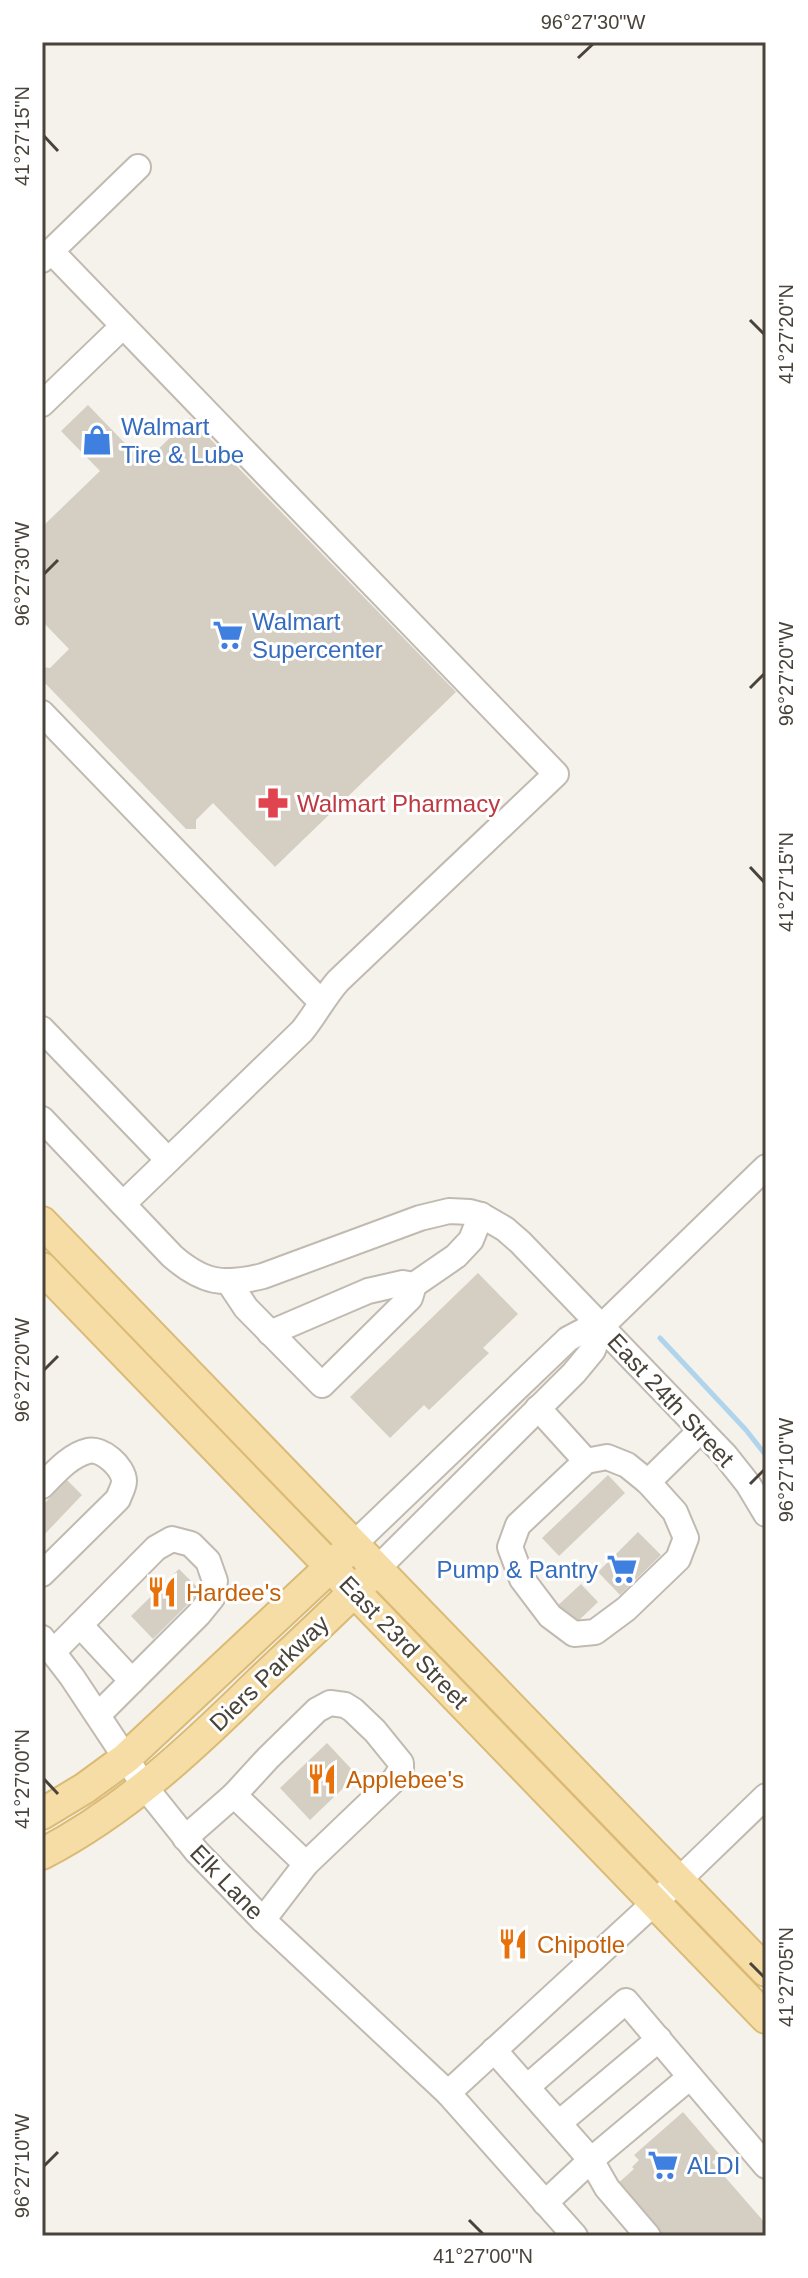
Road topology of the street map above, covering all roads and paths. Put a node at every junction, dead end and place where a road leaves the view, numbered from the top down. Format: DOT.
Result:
graph roads {
  1 [pos="138,167"];
  2 [pos="46,256"];
  3 [pos="123,326"];
  4 [pos="42,404"];
  5 [pos="42,713"];
  6 [pos="321,1002"];
  7 [pos="42,1029"];
  8 [pos="42,1119"];
  9 [pos="168,1160"];
  10 [pos="766,1167"];
  11 [pos="123,1204"];
  12 [pos="481,1215"];
  13 [pos="42,1222"];
  14 [pos="42,1268"];
  15 [pos="228,1281"];
  16 [pos="414,1285"];
  17 [pos="602,1326"];
  18 [pos="270,1333"];
  19 [pos="538,1408"];
  20 [pos="701,1430"];
  21 [pos="586,1461"];
  22 [pos="648,1482"];
  23 [pos="42,1486"];
  24 [pos="764,1506"];
  25 [pos="353,1545"];
  26 [pos="330,1566"];
  27 [pos="377,1569"];
  28 [pos="42,1574"];
  29 [pos="354,1591"];
  30 [pos="80,1625"];
  31 [pos="47,1645"];
  32 [pos="132,1681"];
  33 [pos="98,1715"];
  34 [pos="126,1758"];
  35 [pos="145,1787"];
  36 [pos="234,1795"];
  37 [pos="766,1796"];
  38 [pos="42,1814"];
  39 [pos="185,1838"];
  40 [pos="42,1854"];
  41 [pos="306,1864"];
  42 [pos="679,1880"];
  43 [pos="654,1902"];
  44 [pos="263,1920"];
  45 [pos="766,1971"];
  46 [pos="766,2018"];
  47 [pos="659,2039"];
  48 [pos="494,2050"];
  49 [pos="690,2077"];
  50 [pos="527,2087"];
  51 [pos="448,2093"];
  52 [pos="559,2123"];
  53 [pos="591,2160"];
  54 [pos="766,2166"];
  55 [pos="545,2203"];
  56 [pos="575,2236"];
  57 [pos="648,2236"];
  1 -- 2 [label="street"];
  2 -- 3 [label="street"];
  3 -- 4 [label="street"];
  3 -- 6 [label="street"];
  5 -- 6 [label="street"];
  6 -- 9 [label="street"];
  7 -- 9 [label="street"];
  8 -- 11 [label="street"];
  9 -- 11 [label="street"];
  10 -- 17 [label="street, Diers Parkway"];
  11 -- 15 [label="street"];
  12 -- 15 [label="street"];
  12 -- 16 [label="street"];
  12 -- 17 [label="street, East 24th Street"];
  13 -- 25 [label="main road, East 23rd Street"];
  14 -- 26 [label="main road, East 23rd Street"];
  15 -- 18 [label="street"];
  16 -- 18 [label="street"];
  16 -- 18 [label="street"];
  17 -- 19 [label="street, Diers Parkway"];
  17 -- 20 [label="street, East 24th Street"];
  17 -- 25 [label="street, Diers Parkway"];
  19 -- 21 [label="street"];
  19 -- 27 [label="street, Diers Parkway"];
  20 -- 22 [label="street"];
  20 -- 24 [label="street, East 24th Street"];
  21 -- 22 [label="street"];
  21 -- 22 [label="street"];
  23 -- 28 [label="street"];
  25 -- 26 [label="main road, Diers Parkway"];
  25 -- 27 [label="main road, East 23rd Street"];
  26 -- 29 [label="main road, East 23rd Street"];
  26 -- 34 [label="main road, Diers Parkway"];
  27 -- 29 [label="main road, Diers Parkway"];
  27 -- 42 [label="main road, East 23rd Street"];
  29 -- 35 [label="main road, Diers Parkway"];
  29 -- 43 [label="main road, East 23rd Street"];
  30 -- 31 [label="street"];
  30 -- 32 [label="street"];
  30 -- 32 [label="street"];
  31 -- 33 [label="street, Elk Lane"];
  32 -- 33 [label="street"];
  33 -- 34 [label="street, Elk Lane"];
  34 -- 35 [label="street, Elk Lane"];
  34 -- 38 [label="main road, Diers Parkway"];
  35 -- 39 [label="street, Elk Lane"];
  35 -- 40 [label="main road, Diers Parkway"];
  36 -- 39 [label="street"];
  36 -- 41 [label="street"];
  36 -- 41 [label="street"];
  37 -- 42 [label="street"];
  39 -- 44 [label="street, Elk Lane"];
  41 -- 44 [label="street"];
  42 -- 43 [label="street"];
  42 -- 45 [label="main road, East 23rd Street"];
  43 -- 46 [label="main road, East 23rd Street"];
  43 -- 48 [label="street"];
  44 -- 51 [label="street, Elk Lane"];
  47 -- 49 [label="street"];
  47 -- 50 [label="street"];
  47 -- 52 [label="street"];
  48 -- 50 [label="street"];
  48 -- 51 [label="street"];
  49 -- 53 [label="street"];
  49 -- 54 [label="street"];
  50 -- 52 [label="street"];
  51 -- 55 [label="street, Elk Lane"];
  52 -- 53 [label="street"];
  53 -- 55 [label="street"];
  53 -- 57 [label="street"];
  55 -- 56 [label="street, Elk Lane"];
}
